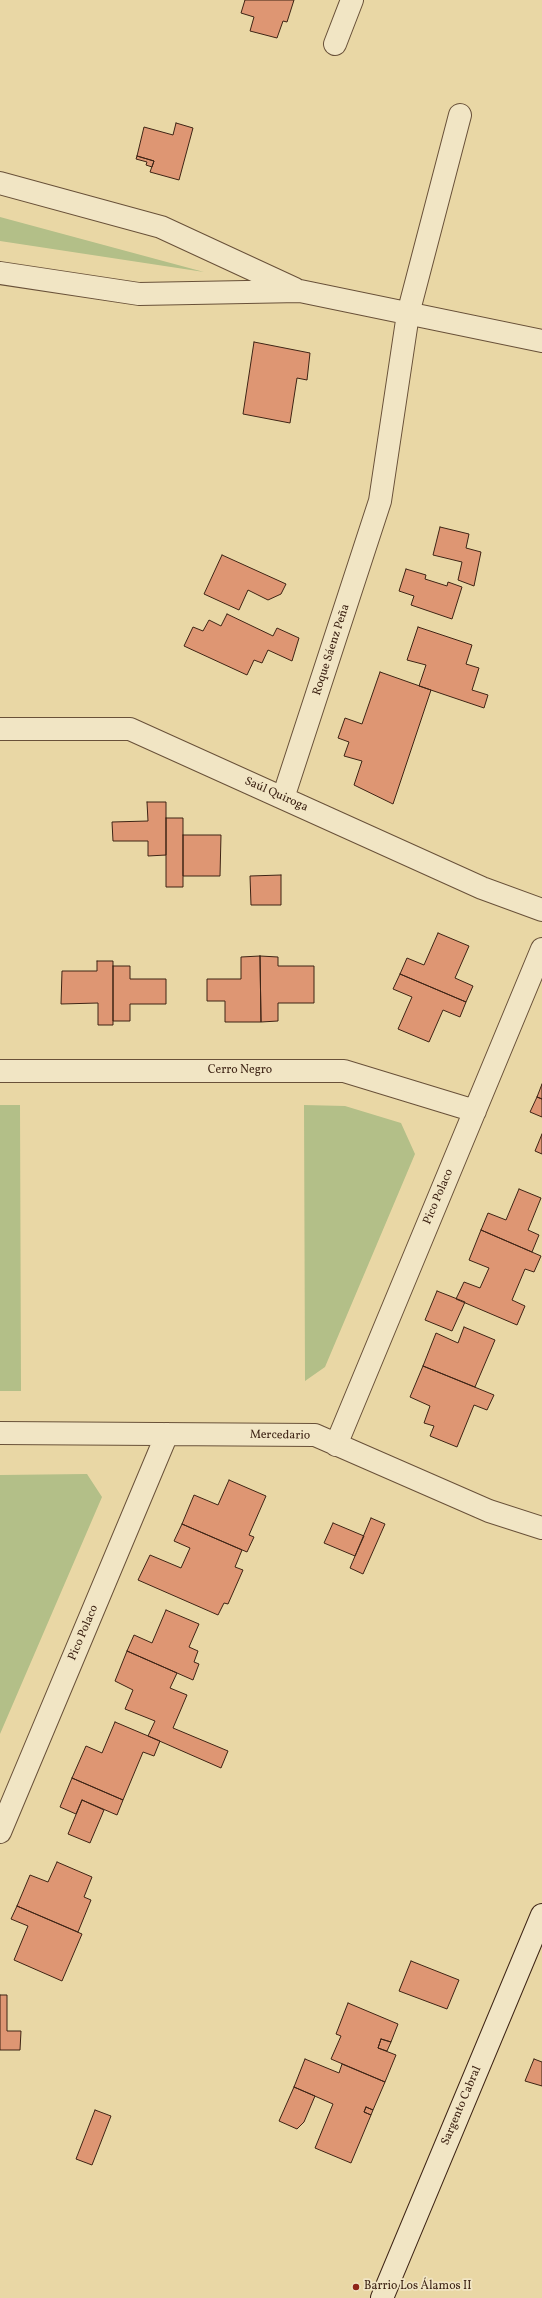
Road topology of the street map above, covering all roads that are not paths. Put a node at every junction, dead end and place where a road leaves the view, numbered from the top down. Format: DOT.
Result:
graph roads {
  1 [pos="352,0"];
  2 [pos="335,44"];
  3 [pos="460,115"];
  4 [pos="0,183"];
  5 [pos="0,273"];
  6 [pos="300,292"];
  7 [pos="408,314"];
  8 [pos="542,341"];
  9 [pos="0,729"];
  10 [pos="283,798"];
  11 [pos="542,910"];
  12 [pos="542,949"];
  13 [pos="0,1071"];
  14 [pos="475,1111"];
  15 [pos="0,1433"];
  16 [pos="167,1434"];
  17 [pos="336,1445"];
  18 [pos="542,1528"];
  19 [pos="0,1832"];
  20 [pos="542,1914"];
  21 [pos="382,2298"];
  1 -- 2 [label="street"];
  3 -- 7 [label="street, Roque Sáenz Peña"];
  4 -- 6 [label="street"];
  5 -- 6 [label="street"];
  6 -- 7 [label="street"];
  7 -- 8 [label="street"];
  7 -- 10 [label="street, Roque Sáenz Peña"];
  9 -- 10 [label="street, Saúl Quiroga"];
  10 -- 11 [label="street, Saúl Quiroga"];
  12 -- 14 [label="street, Pico Polaco"];
  13 -- 14 [label="street, Cerro Negro"];
  14 -- 17 [label="street, Pico Polaco"];
  15 -- 16 [label="street, Mercedario"];
  16 -- 17 [label="street, Mercedario"];
  16 -- 19 [label="street, Pico Polaco"];
  17 -- 18 [label="street, Mercedario"];
  20 -- 21 [label="street, Sargento Cabral"];
}
